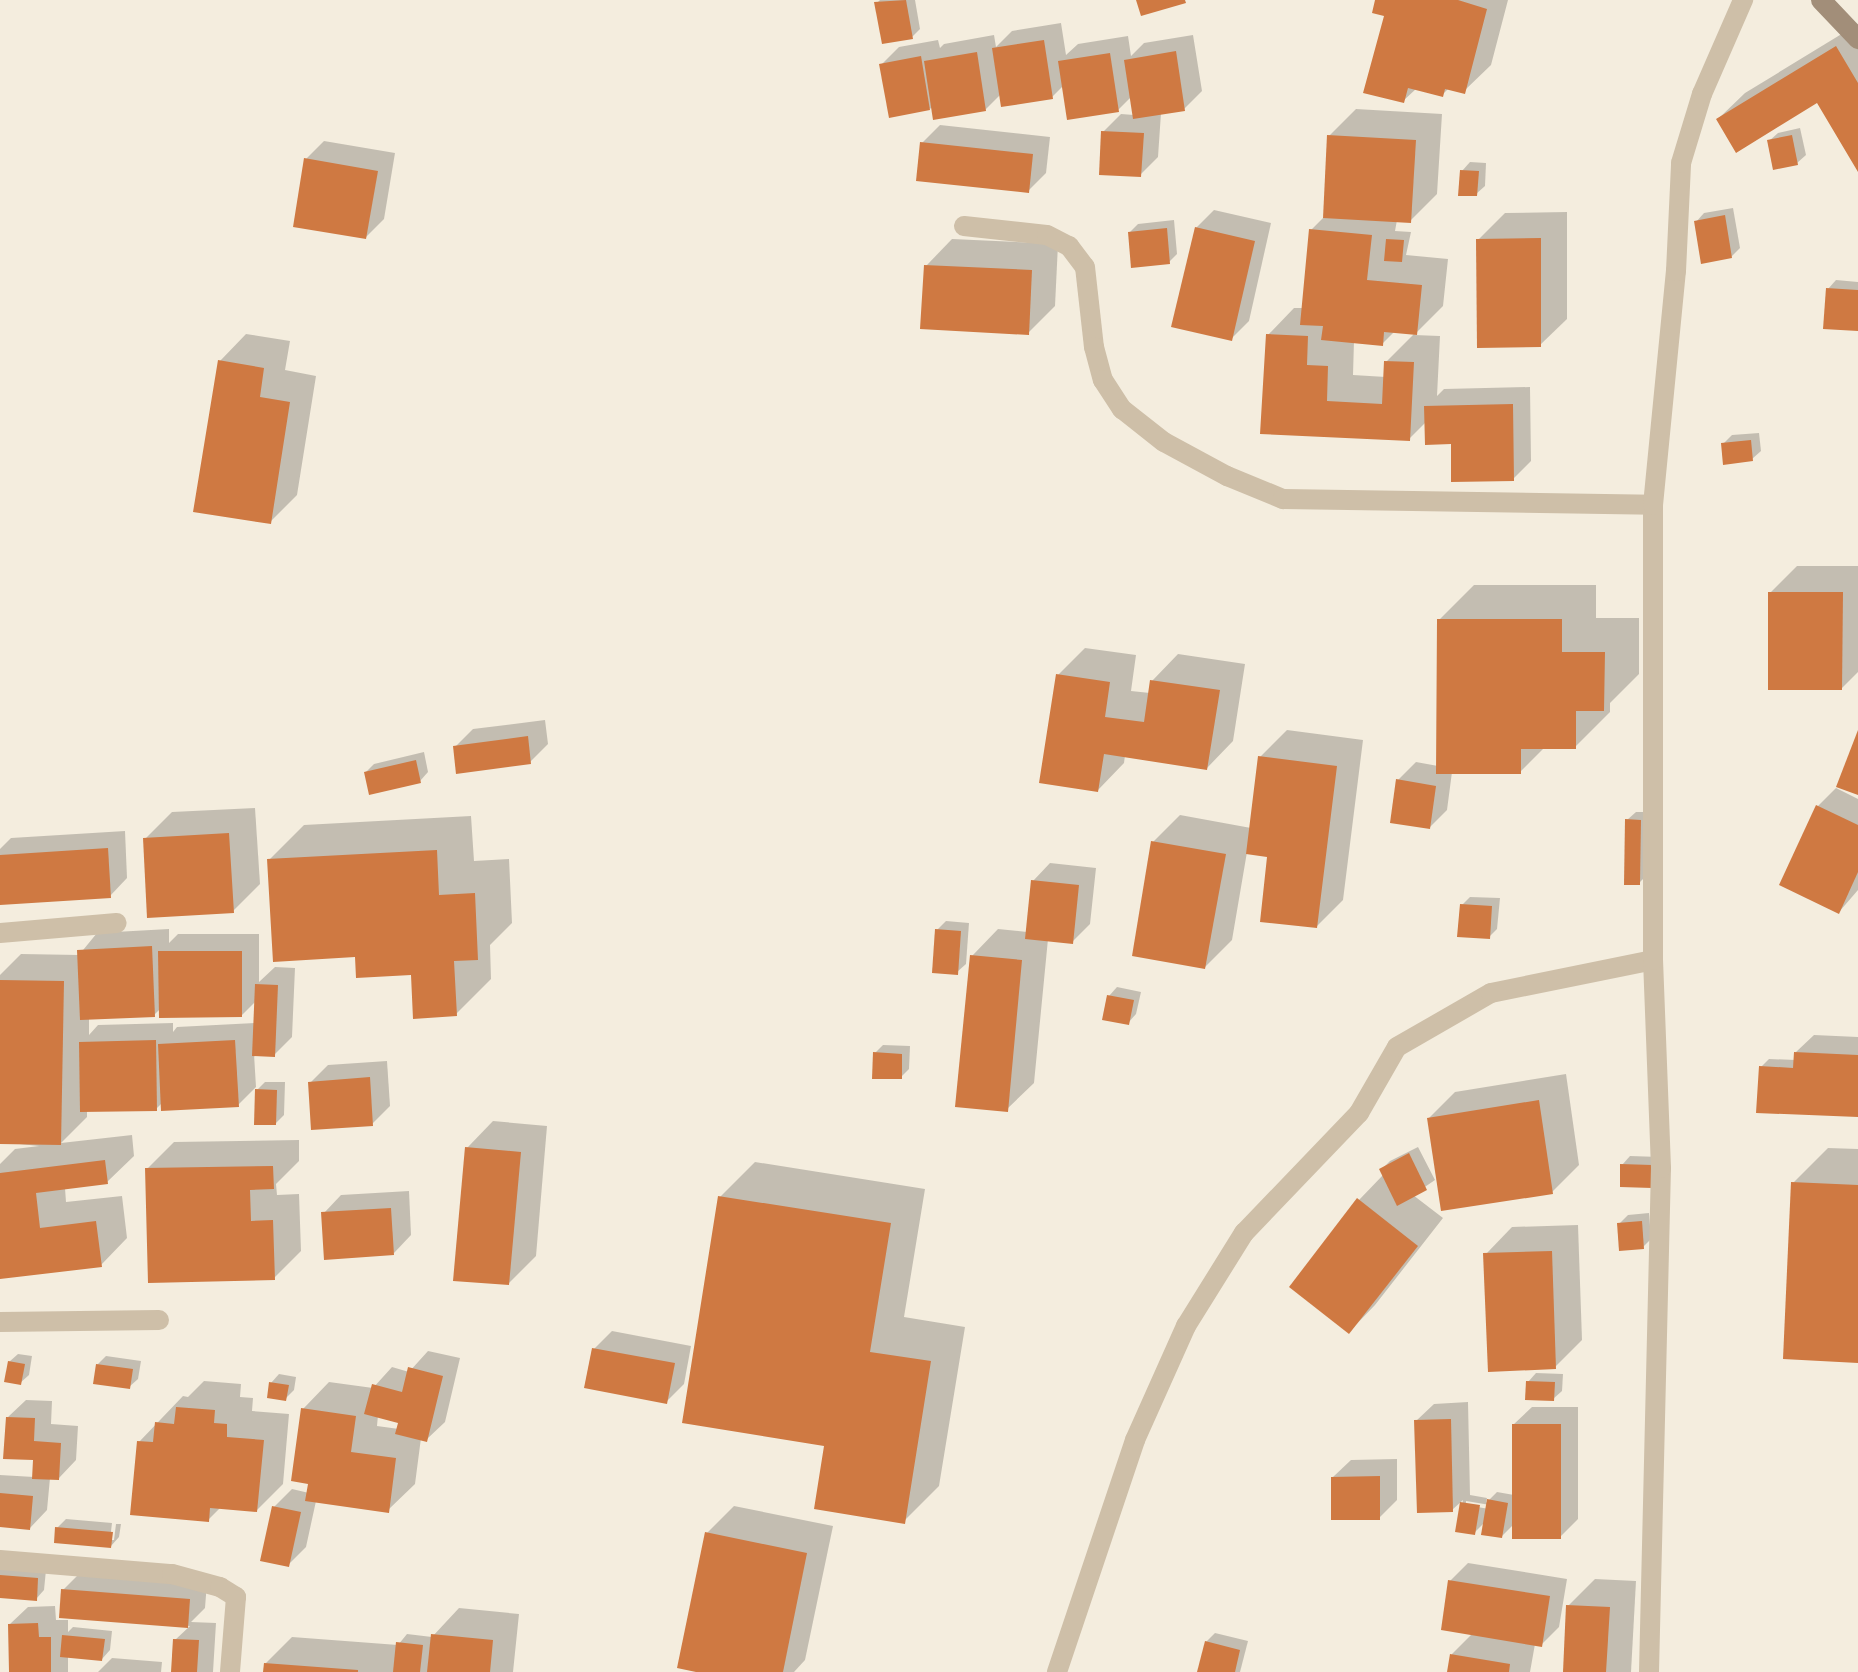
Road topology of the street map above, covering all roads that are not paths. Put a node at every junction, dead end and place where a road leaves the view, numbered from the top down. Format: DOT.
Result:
graph roads {
  1 [pos="1743,0"];
  2 [pos="1821,0"];
  3 [pos="1858,39"];
  4 [pos="964,226"];
  5 [pos="1653,505"];
  6 [pos="117,923"];
  7 [pos="0,933"];
  8 [pos="1653,960"];
  9 [pos="159,1320"];
  10 [pos="0,1322"];
  11 [pos="0,1560"];
  12 [pos="230,1672"];
  13 [pos="1057,1672"];
  14 [pos="1649,1672"];
  1 -- 5 [label="street"];
  2 -- 3 [label="main road"];
  4 -- 5 [label="street"];
  5 -- 8 [label="street"];
  6 -- 7 [label="street"];
  8 -- 13 [label="street"];
  8 -- 14 [label="street"];
  9 -- 10 [label="street"];
  11 -- 12 [label="street"];
}
